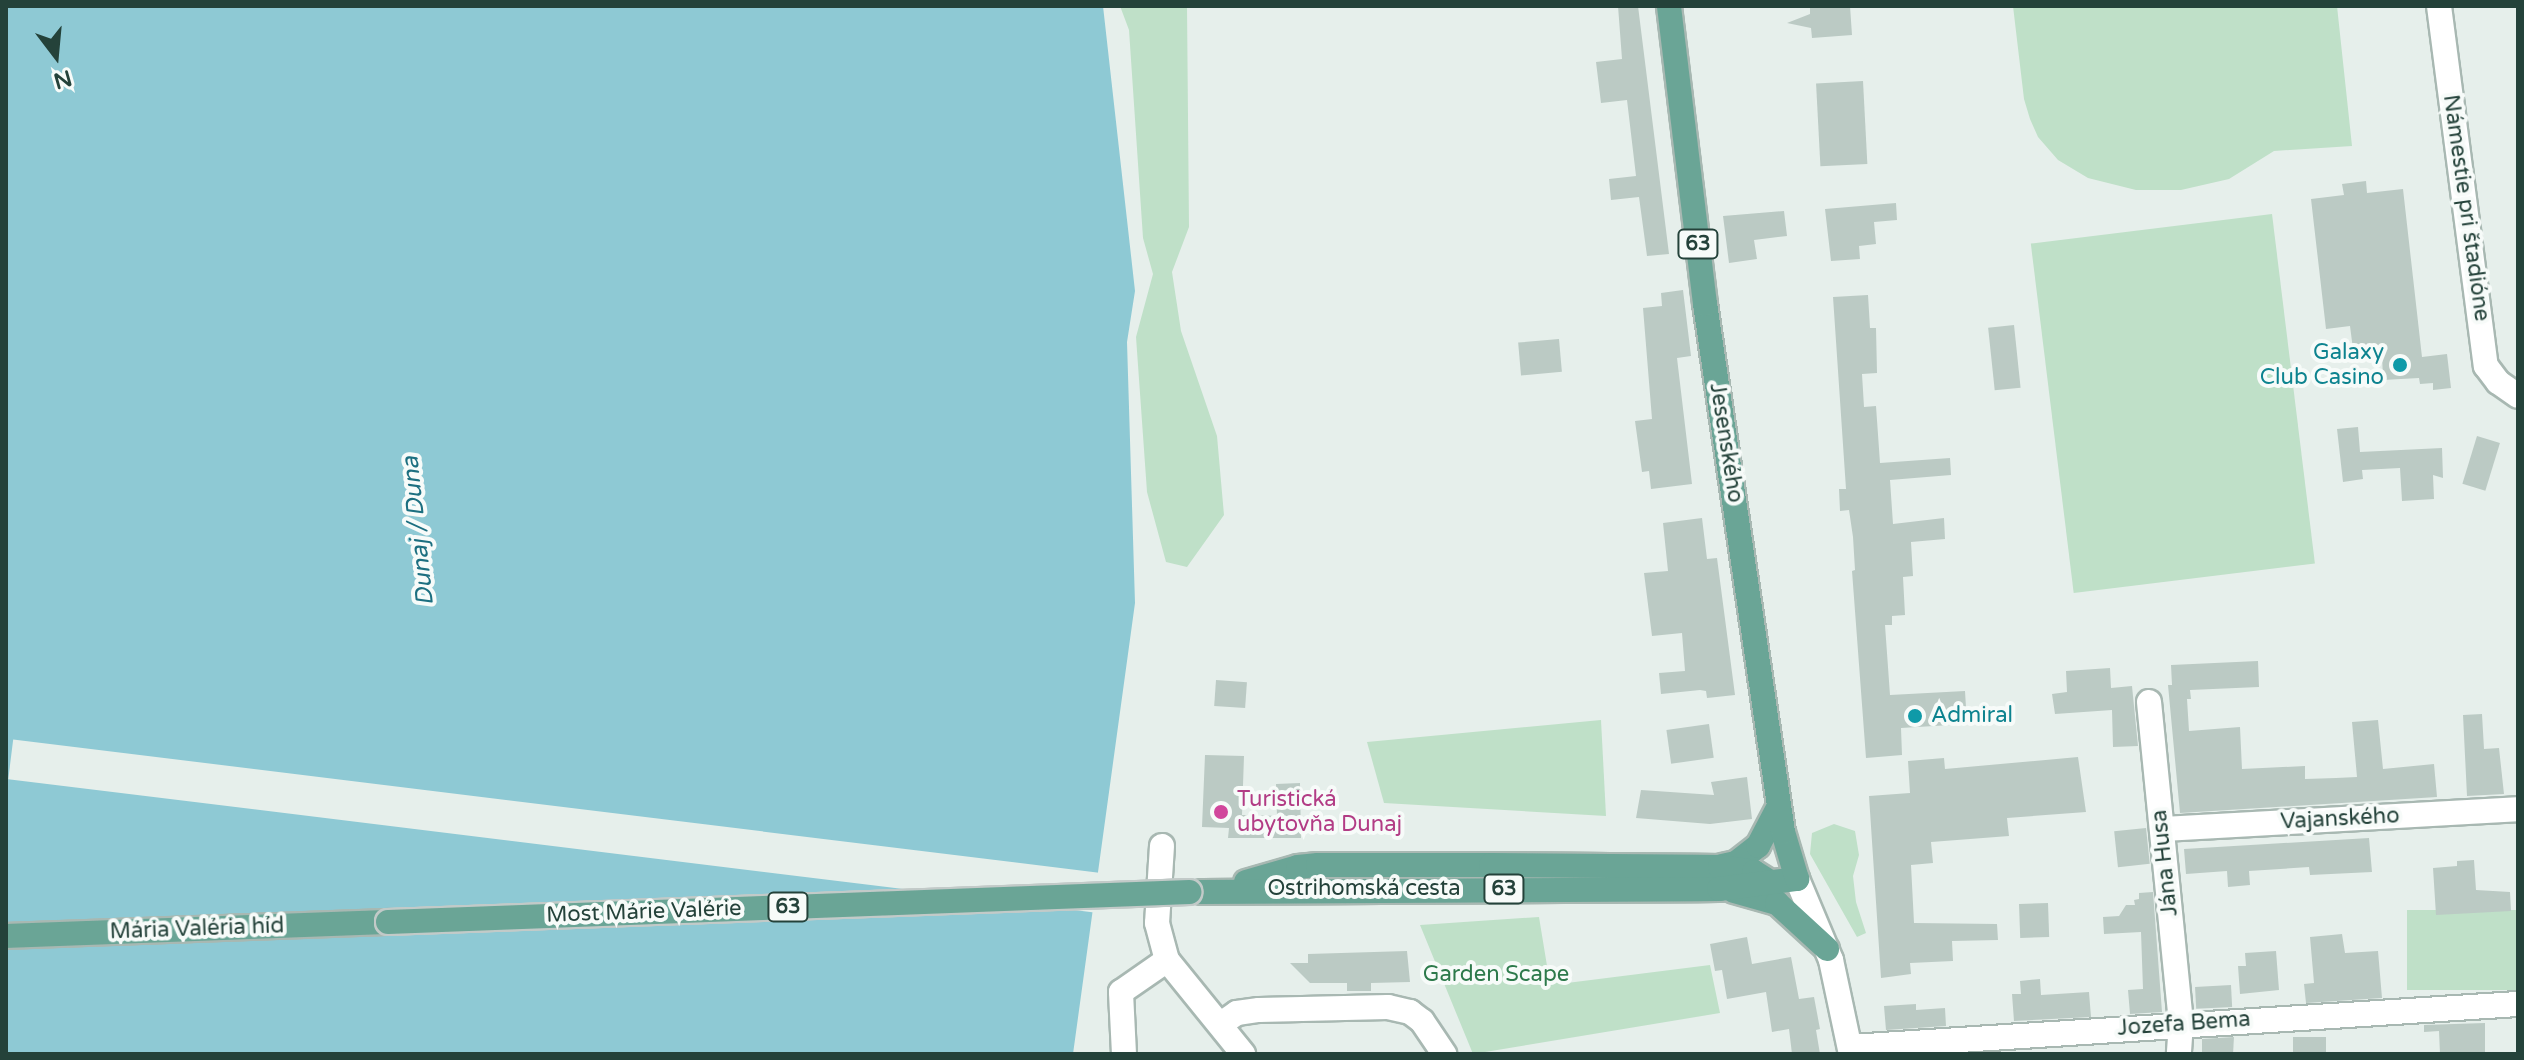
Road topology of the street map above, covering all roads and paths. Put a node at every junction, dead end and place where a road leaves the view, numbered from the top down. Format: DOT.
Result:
graph roads {
  1 [pos="1669,6"];
  2 [pos="2439,6"];
  3 [pos="2518,396"];
  4 [pos="2149,702"];
  5 [pos="1779,805"];
  6 [pos="2518,809"];
  7 [pos="2162,829"];
  8 [pos="1162,846"];
  9 [pos="1720,878"];
  10 [pos="1797,879"];
  11 [pos="1195,892"];
  12 [pos="388,922"];
  13 [pos="6,936"];
  14 [pos="1827,949"];
  15 [pos="1167,960"];
  16 [pos="2518,1004"];
  17 [pos="2181,1023"];
  18 [pos="1221,1024"];
  19 [pos="1851,1051"];
  20 [pos="1124,1054"];
  21 [pos="1243,1054"];
  22 [pos="1444,1054"];
  23 [pos="2179,1054"];
  1 -- 5 [label="main road, Jesenského / 63"];
  2 -- 3 [label="street, Námestie pri štadióne"];
  4 -- 7 [label="street, Jána Husa"];
  5 -- 9 [label="main road"];
  5 -- 10 [label="main road, Jesenského / 63"];
  6 -- 7 [label="street, Vajanského"];
  7 -- 17 [label="street, Jána Husa"];
  8 -- 15 [label="street"];
  9 -- 10 [label="main road, 63"];
  9 -- 11 [label="main road, Ostrihomská cesta / 63"];
  9 -- 14 [label="main road"];
  10 -- 14 [label="street"];
  11 -- 12 [label="main road, Most Márie Valérie / 63, bridge"];
  12 -- 13 [label="main road, Mária Valéria híd"];
  14 -- 19 [label="street"];
  15 -- 18 [label="street"];
  15 -- 20 [label="street"];
  16 -- 17 [label="street, Jozefa Bema"];
  17 -- 19 [label="street, Jozefa Bema"];
  17 -- 23 [label="street, Jána Husa"];
  18 -- 21 [label="street"];
  18 -- 22 [label="street"];
}
